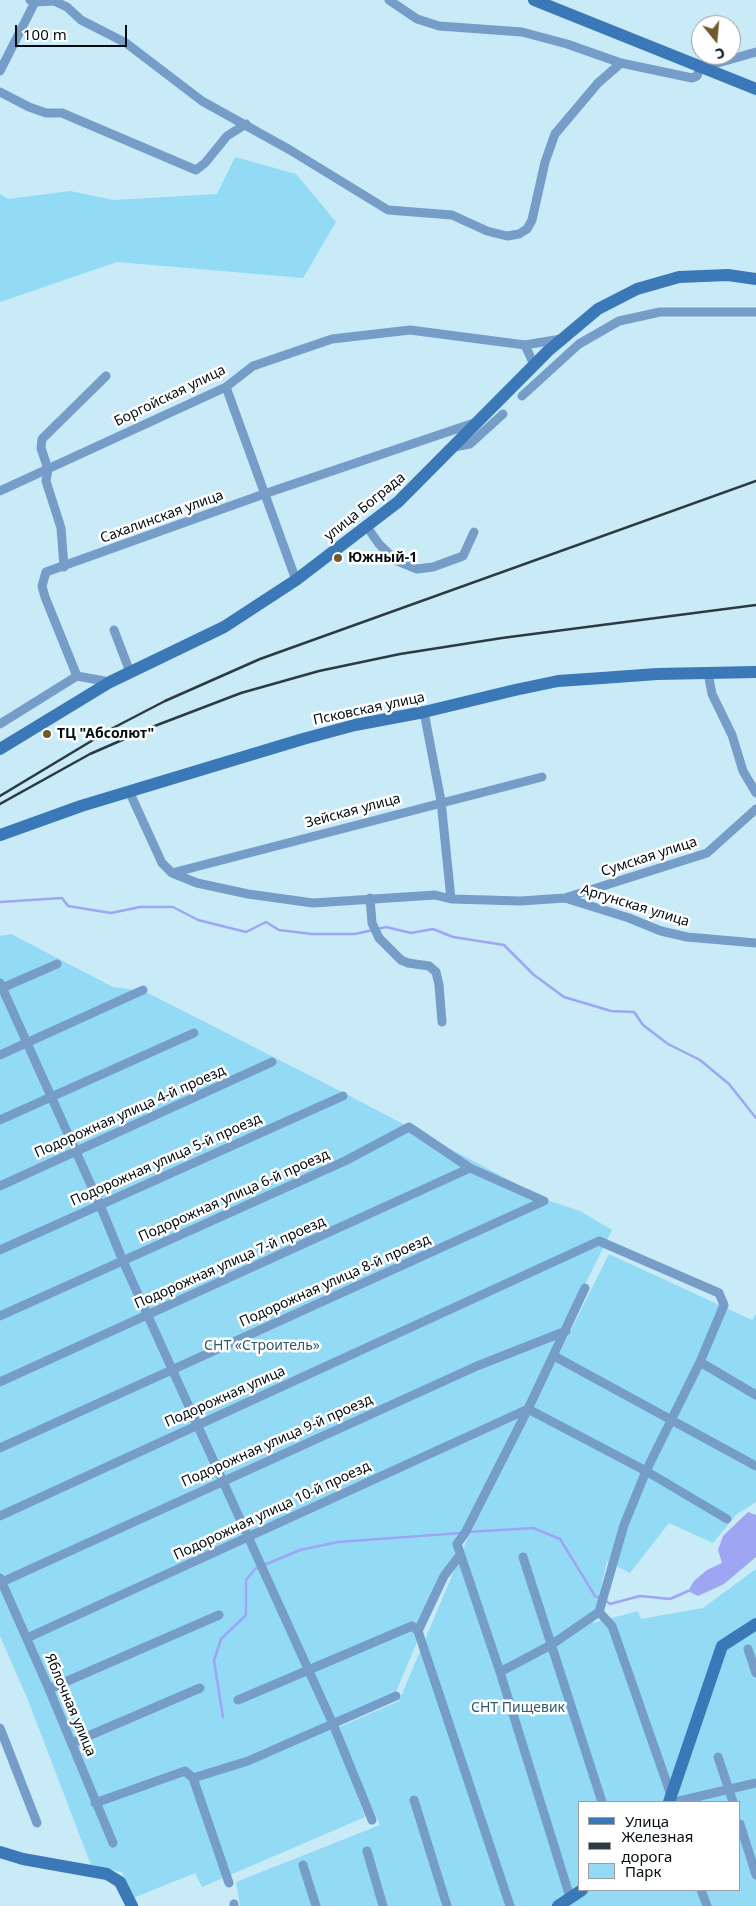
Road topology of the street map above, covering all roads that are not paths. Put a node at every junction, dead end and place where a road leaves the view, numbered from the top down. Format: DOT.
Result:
graph roads {
  1 [pos="389,0"];
  2 [pos="534,0"];
  3 [pos="32,1"];
  4 [pos="756,52"];
  5 [pos="621,63"];
  6 [pos="700,68"];
  7 [pos="0,71"];
  8 [pos="756,89"];
  9 [pos="0,92"];
  10 [pos="246,124"];
  11 [pos="756,279"];
  12 [pos="598,310"];
  13 [pos="756,312"];
  14 [pos="605,326"];
  15 [pos="562,339"];
  16 [pos="526,345"];
  17 [pos="534,365"];
  18 [pos="106,376"];
  19 [pos="226,387"];
  20 [pos="522,396"];
  21 [pos="503,414"];
  22 [pos="479,421"];
  23 [pos="454,447"];
  24 [pos="48,469"];
  25 [pos="0,491"];
  26 [pos="264,494"];
  27 [pos="367,527"];
  28 [pos="474,532"];
  29 [pos="64,567"];
  30 [pos="296,580"];
  31 [pos="114,630"];
  32 [pos="130,672"];
  33 [pos="756,672"];
  34 [pos="708,674"];
  35 [pos="77,676"];
  36 [pos="110,682"];
  37 [pos="424,712"];
  38 [pos="0,724"];
  39 [pos="0,749"];
  40 [pos="542,776"];
  41 [pos="128,791"];
  42 [pos="756,793"];
  43 [pos="441,801"];
  44 [pos="756,808"];
  45 [pos="0,835"];
  46 [pos="172,873"];
  47 [pos="370,898"];
  48 [pos="565,898"];
  49 [pos="451,899"];
  50 [pos="756,943"];
  51 [pos="57,964"];
  52 [pos="1,987"];
  53 [pos="143,990"];
  54 [pos="442,1022"];
  55 [pos="194,1033"];
  56 [pos="26,1043"];
  57 [pos="0,1055"];
  58 [pos="272,1062"];
  59 [pos="343,1096"];
  60 [pos="51,1098"];
  61 [pos="0,1120"];
  62 [pos="76,1152"];
  63 [pos="470,1168"];
  64 [pos="0,1186"];
  65 [pos="100,1205"];
  66 [pos="0,1250"];
  67 [pos="123,1261"];
  68 [pos="584,1288"];
  69 [pos="148,1315"];
  70 [pos="0,1316"];
  71 [pos="566,1330"];
  72 [pos="554,1356"];
  73 [pos="700,1362"];
  74 [pos="174,1368"];
  75 [pos="0,1382"];
  76 [pos="756,1395"];
  77 [pos="528,1408"];
  78 [pos="670,1418"];
  79 [pos="198,1424"];
  80 [pos="0,1448"];
  81 [pos="756,1466"];
  82 [pos="646,1471"];
  83 [pos="222,1481"];
  84 [pos="0,1516"];
  85 [pos="727,1519"];
  86 [pos="248,1537"];
  87 [pos="460,1555"];
  88 [pos="523,1557"];
  89 [pos="1,1580"];
  90 [pos="599,1612"];
  91 [pos="219,1615"];
  92 [pos="756,1624"];
  93 [pos="418,1631"];
  94 [pos="27,1638"];
  95 [pos="551,1645"];
  96 [pos="748,1649"];
  97 [pos="309,1670"];
  98 [pos="500,1672"];
  99 [pos="756,1672"];
  100 [pos="200,1688"];
  101 [pos="50,1689"];
  102 [pos="396,1696"];
  103 [pos="238,1700"];
  104 [pos="333,1724"];
  105 [pos="0,1728"];
  106 [pos="72,1743"];
  107 [pos="718,1757"];
  108 [pos="193,1778"];
  109 [pos="756,1783"];
  110 [pos="729,1790"];
  111 [pos="414,1800"];
  112 [pos="672,1800"];
  113 [pos="602,1801"];
  114 [pos="733,1801"];
  115 [pos="95,1803"];
  116 [pos="372,1820"];
  117 [pos="37,1823"];
  118 [pos="741,1827"];
  119 [pos="113,1843"];
  120 [pos="367,1851"];
  121 [pos="0,1852"];
  122 [pos="303,1865"];
  123 [pos="756,1874"];
  124 [pos="229,1883"];
  125 [pos="580,1891"];
  126 [pos="701,1891"];
  127 [pos="570,1897"];
  128 [pos="132,1906"];
  129 [pos="316,1906"];
  130 [pos="383,1906"];
  131 [pos="447,1906"];
  132 [pos="510,1906"];
  133 [pos="558,1906"];
  134 [pos="707,1906"];
  1 -- 5 [label="street"];
  2 -- 6 [label="main road"];
  3 -- 7 [label="street"];
  3 -- 10 [label="street"];
  4 -- 6 [label="street"];
  5 -- 6 [label="street"];
  5 -- 10 [label="street"];
  6 -- 8 [label="main road"];
  9 -- 10 [label="street"];
  11 -- 12 [label="main road, улица Бограда"];
  12 -- 14 [label="street"];
  12 -- 15 [label="main road, улица Бограда"];
  13 -- 14 [label="street"];
  14 -- 20 [label="street"];
  15 -- 16 [label="street, Боргойская улица"];
  15 -- 17 [label="main road, улица Бограда"];
  16 -- 17 [label="street"];
  16 -- 19 [label="street, Боргойская улица"];
  17 -- 22 [label="main road, улица Бограда"];
  18 -- 24 [label="street"];
  19 -- 24 [label="street, Боргойская улица"];
  19 -- 26 [label="street"];
  21 -- 23 [label="street"];
  22 -- 23 [label="main road, улица Бограда"];
  22 -- 26 [label="street, Сахалинская улица"];
  23 -- 27 [label="main road, улица Бограда"];
  24 -- 25 [label="street, Боргойская улица"];
  24 -- 29 [label="street"];
  26 -- 29 [label="street, Сахалинская улица"];
  26 -- 30 [label="street"];
  27 -- 28 [label="street"];
  27 -- 30 [label="main road, улица Бограда"];
  29 -- 35 [label="street, Сахалинская улица"];
  30 -- 32 [label="main road, улица Бограда"];
  31 -- 32 [label="street"];
  32 -- 36 [label="main road, улица Бограда"];
  33 -- 34 [label="main road, Псковская улица"];
  34 -- 37 [label="main road, Псковская улица"];
  34 -- 42 [label="street"];
  35 -- 36 [label="street"];
  35 -- 38 [label="street"];
  36 -- 39 [label="main road, улица Бограда"];
  37 -- 41 [label="main road, Псковская улица"];
  37 -- 43 [label="street"];
  40 -- 43 [label="street, Зейская улица"];
  41 -- 45 [label="main road, Псковская улица"];
  41 -- 46 [label="street"];
  43 -- 46 [label="street, Зейская улица"];
  43 -- 49 [label="street"];
  44 -- 48 [label="street, Сумская улица"];
  46 -- 47 [label="street"];
  47 -- 49 [label="street"];
  47 -- 54 [label="street"];
  48 -- 49 [label="street"];
  48 -- 50 [label="street, Аргунская улица"];
  51 -- 52 [label="street"];
  52 -- 56 [label="street"];
  53 -- 56 [label="street"];
  55 -- 60 [label="street"];
  56 -- 57 [label="street"];
  56 -- 60 [label="street"];
  58 -- 62 [label="street, Подорожная улица 4-й проезд"];
  59 -- 65 [label="street, Подорожная улица 5-й проезд"];
  60 -- 61 [label="street"];
  60 -- 62 [label="street"];
  62 -- 64 [label="street, Подорожная улица 4-й проезд"];
  62 -- 65 [label="street"];
  63 -- 67 [label="street, Подорожная улица 6-й проезд"];
  63 -- 69 [label="street, Подорожная улица 7-й проезд"];
  63 -- 74 [label="street, Подорожная улица 8-й проезд"];
  65 -- 66 [label="street, Подорожная улица 5-й проезд"];
  65 -- 67 [label="street"];
  67 -- 69 [label="street"];
  67 -- 70 [label="street, Подорожная улица 6-й проезд"];
  68 -- 71 [label="street"];
  69 -- 74 [label="street"];
  69 -- 75 [label="street, Подорожная улица 7-й проезд"];
  71 -- 72 [label="street"];
  71 -- 83 [label="street, Подорожная улица 9-й проезд"];
  72 -- 77 [label="street"];
  72 -- 78 [label="street"];
  73 -- 76 [label="street"];
  73 -- 78 [label="street"];
  73 -- 79 [label="street, Подорожная улица"];
  74 -- 79 [label="street"];
  74 -- 80 [label="street, Подорожная улица 8-й проезд"];
  77 -- 82 [label="street"];
  77 -- 86 [label="street, Подорожная улица 10-й проезд"];
  77 -- 87 [label="street"];
  78 -- 81 [label="street"];
  78 -- 82 [label="street"];
  79 -- 83 [label="street"];
  79 -- 84 [label="street, Подорожная улица"];
  82 -- 85 [label="street"];
  82 -- 90 [label="street"];
  83 -- 86 [label="street"];
  83 -- 89 [label="street, Подорожная улица 9-й проезд"];
  86 -- 94 [label="street, Подорожная улица 10-й проезд"];
  86 -- 97 [label="street"];
  87 -- 93 [label="street"];
  87 -- 98 [label="street"];
  88 -- 95 [label="street"];
  89 -- 94 [label="street, Яблочная улица"];
  90 -- 95 [label="street"];
  90 -- 112 [label="street"];
  91 -- 101 [label="street"];
  92 -- 112 [label="main road"];
  93 -- 97 [label="street"];
  93 -- 132 [label="street"];
  94 -- 101 [label="street, Яблочная улица"];
  95 -- 98 [label="street"];
  95 -- 113 [label="street"];
  96 -- 99 [label="street"];
  97 -- 103 [label="street"];
  97 -- 104 [label="street"];
  98 -- 127 [label="street"];
  100 -- 106 [label="street"];
  101 -- 106 [label="street, Яблочная улица"];
  102 -- 104 [label="street"];
  104 -- 108 [label="street"];
  104 -- 116 [label="street"];
  105 -- 117 [label="street"];
  106 -- 115 [label="street, Яблочная улица"];
  107 -- 110 [label="street"];
  108 -- 115 [label="street"];
  108 -- 124 [label="street"];
  109 -- 110 [label="street"];
  110 -- 112 [label="street"];
  110 -- 114 [label="street"];
  111 -- 131 [label="street"];
  115 -- 119 [label="street, Яблочная улица"];
  118 -- 123 [label="street"];
  120 -- 130 [label="street"];
  121 -- 128 [label="main road"];
  122 -- 129 [label="street"];
  125 -- 127 [label="main road"];
  126 -- 134 [label="street"];
  127 -- 133 [label="main road"];
}
